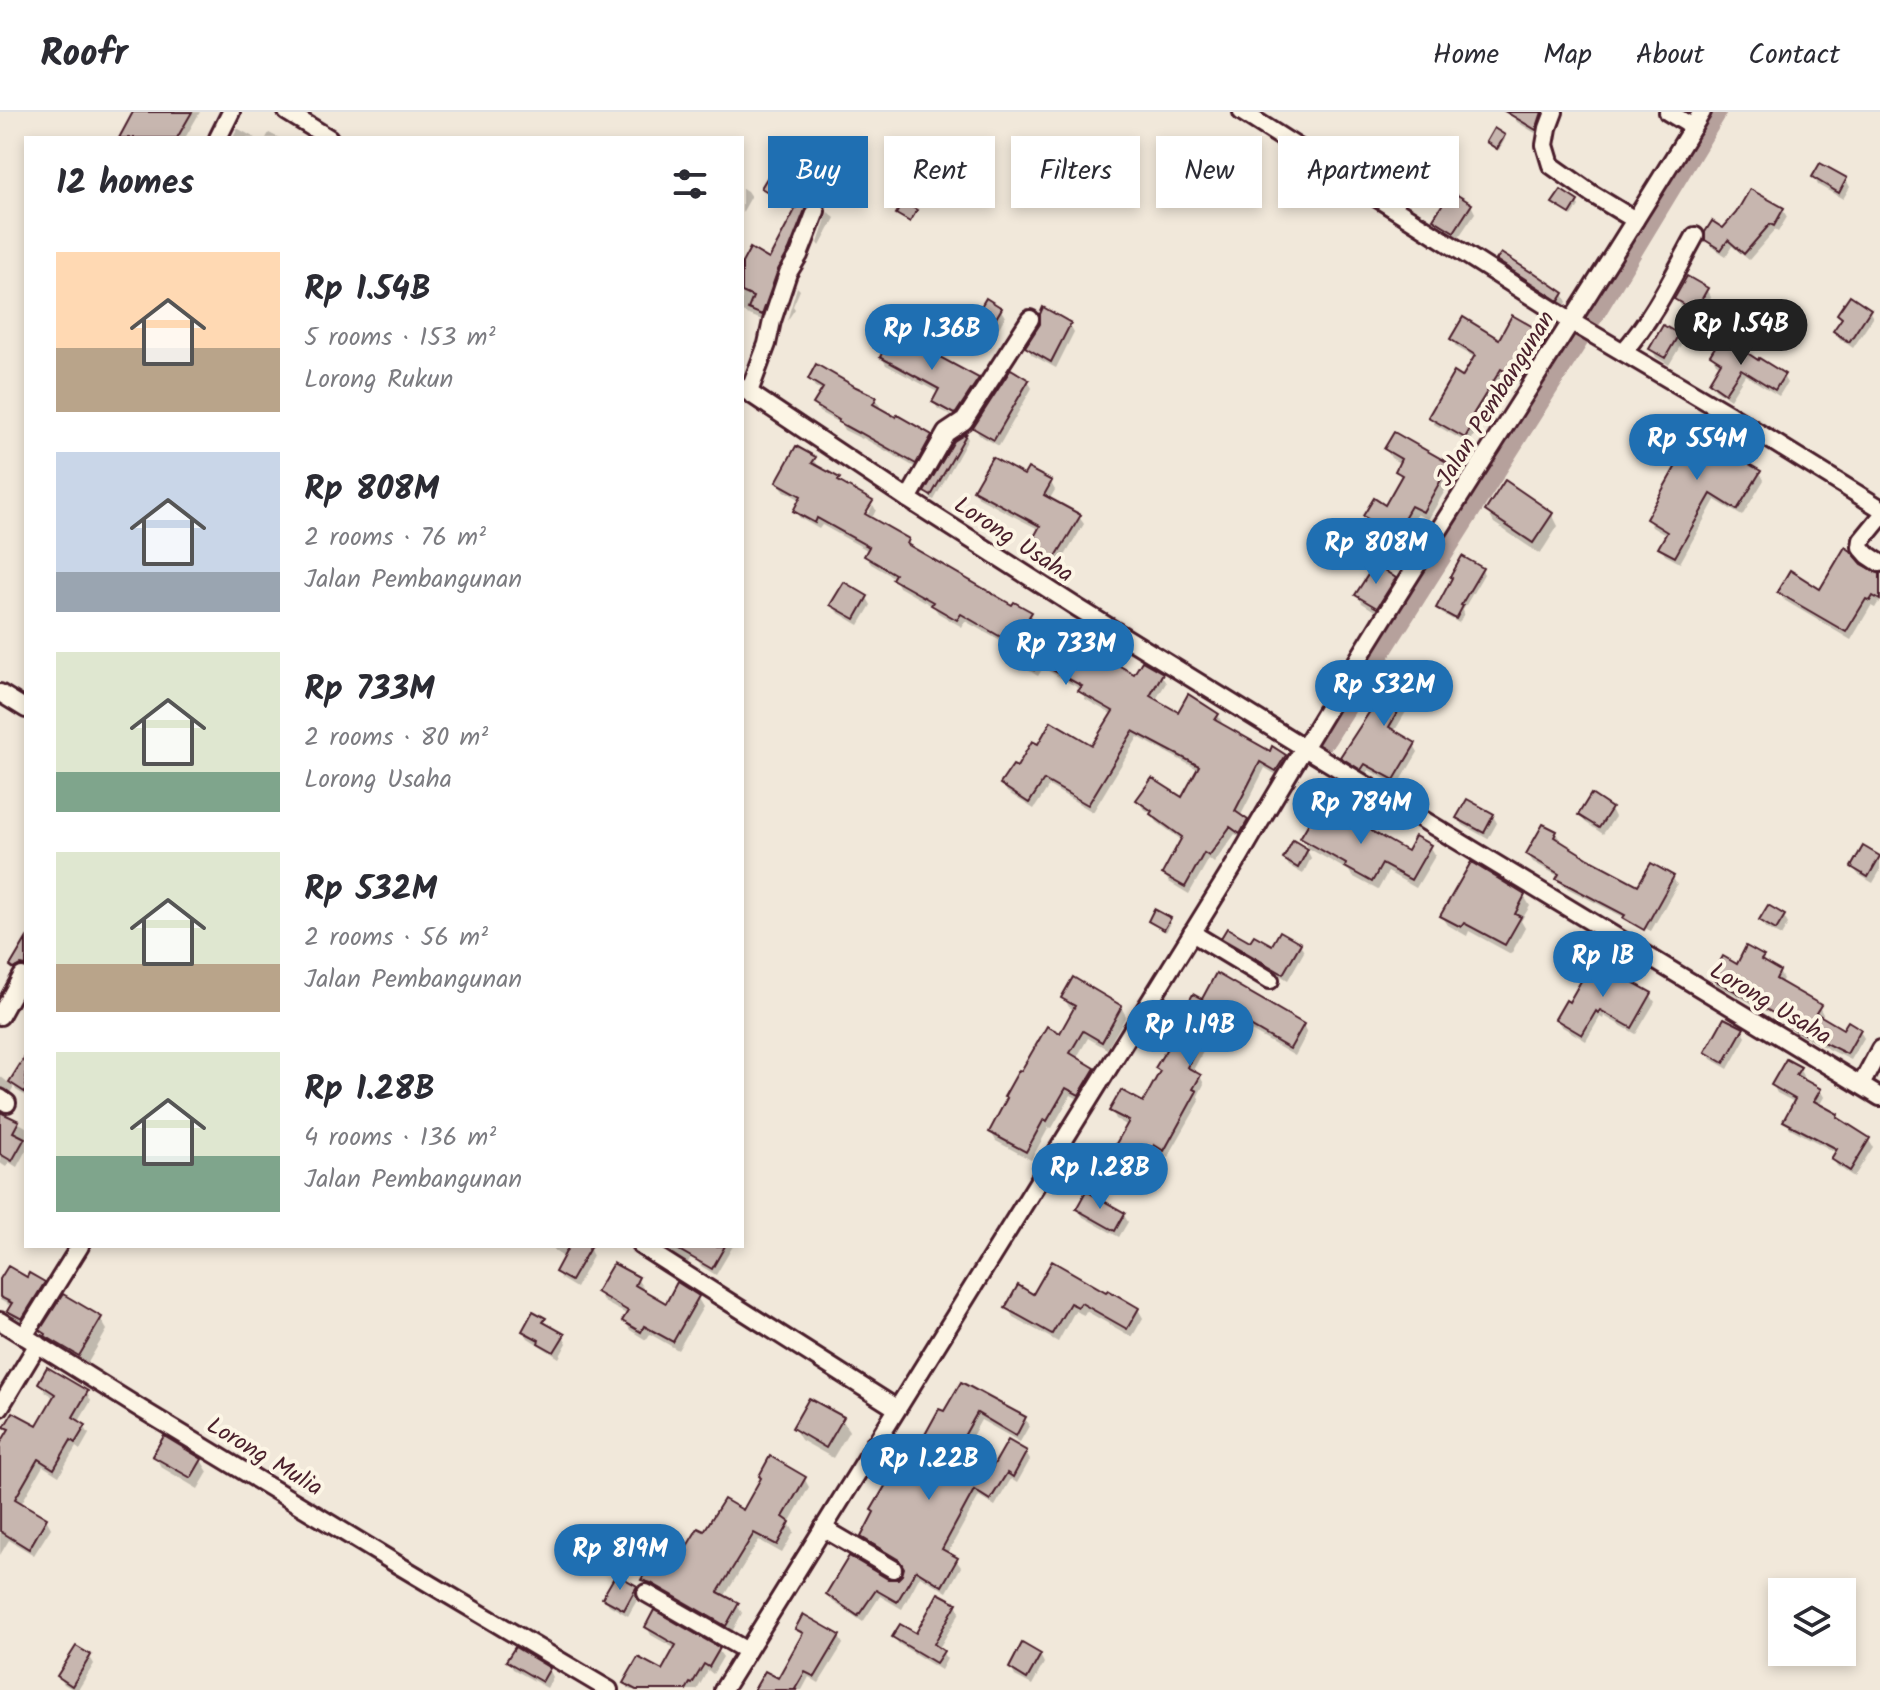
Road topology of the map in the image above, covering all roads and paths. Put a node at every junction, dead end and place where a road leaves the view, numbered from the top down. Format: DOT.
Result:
graph roads {
  1 [pos="231,112"];
  2 [pos="287,112"];
  3 [pos="1242,112"];
  4 [pos="1554,112"];
  5 [pos="1668,112"];
  6 [pos="1697,119"];
  7 [pos="219,136"];
  8 [pos="326,136"];
  9 [pos="816,211"];
  10 [pos="1635,220"];
  11 [pos="1695,236"];
  12 [pos="1030,319"];
  13 [pos="1572,322"];
  14 [pos="1623,352"];
  15 [pos="746,390"];
  16 [pos="908,499"];
  17 [pos="1880,508"];
  18 [pos="1880,518"];
  19 [pos="1880,563"];
  20 [pos="0,693"];
  21 [pos="24,708"];
  22 [pos="1303,747"];
  23 [pos="1192,933"];
  24 [pos="22,976"];
  25 [pos="1270,980"];
  26 [pos="0,1016"];
  27 [pos="1880,1049"];
  28 [pos="1861,1085"];
  29 [pos="1880,1097"];
  30 [pos="79,1248"];
  31 [pos="644,1248"];
  32 [pos="0,1321"];
  33 [pos="31,1340"];
  34 [pos="0,1407"];
  35 [pos="896,1408"];
  36 [pos="874,1445"];
  37 [pos="934,1477"];
  38 [pos="823,1528"];
  39 [pos="893,1569"];
  40 [pos="646,1593"];
  41 [pos="747,1651"];
  42 [pos="609,1690"];
  43 [pos="723,1690"];
  1 -- 7 [label="street"];
  2 -- 8 [label="street"];
  3 -- 13 [label="street"];
  4 -- 10 [label="street"];
  5 -- 6 [label="street"];
  6 -- 10 [label="street, Jalan Pembangunan"];
  9 -- 15 [label="street"];
  10 -- 13 [label="street, Jalan Pembangunan"];
  11 -- 14 [label="street"];
  12 -- 16 [label="street"];
  13 -- 14 [label="street"];
  13 -- 22 [label="street, Jalan Pembangunan"];
  14 -- 17 [label="street"];
  15 -- 16 [label="street, Lorong Usaha"];
  16 -- 22 [label="street, Lorong Usaha"];
  18 -- 19 [label="street"];
  20 -- 21 [label="street"];
  22 -- 23 [label="street, Jalan Pembangunan"];
  22 -- 28 [label="street, Lorong Usaha"];
  23 -- 25 [label="street"];
  23 -- 35 [label="street, Jalan Pembangunan"];
  24 -- 26 [label="street"];
  27 -- 28 [label="street"];
  28 -- 29 [label="street, Lorong Usaha"];
  30 -- 33 [label="street"];
  31 -- 35 [label="street"];
  32 -- 33 [label="street, Lorong Mulia"];
  33 -- 34 [label="street"];
  33 -- 42 [label="street, Lorong Mulia"];
  35 -- 36 [label="street, Jalan Pembangunan"];
  36 -- 37 [label="street"];
  36 -- 38 [label="street, Jalan Pembangunan"];
  38 -- 39 [label="street"];
  38 -- 41 [label="street, Jalan Pembangunan"];
  40 -- 41 [label="street"];
  41 -- 43 [label="street, Jalan Pembangunan"];
}
